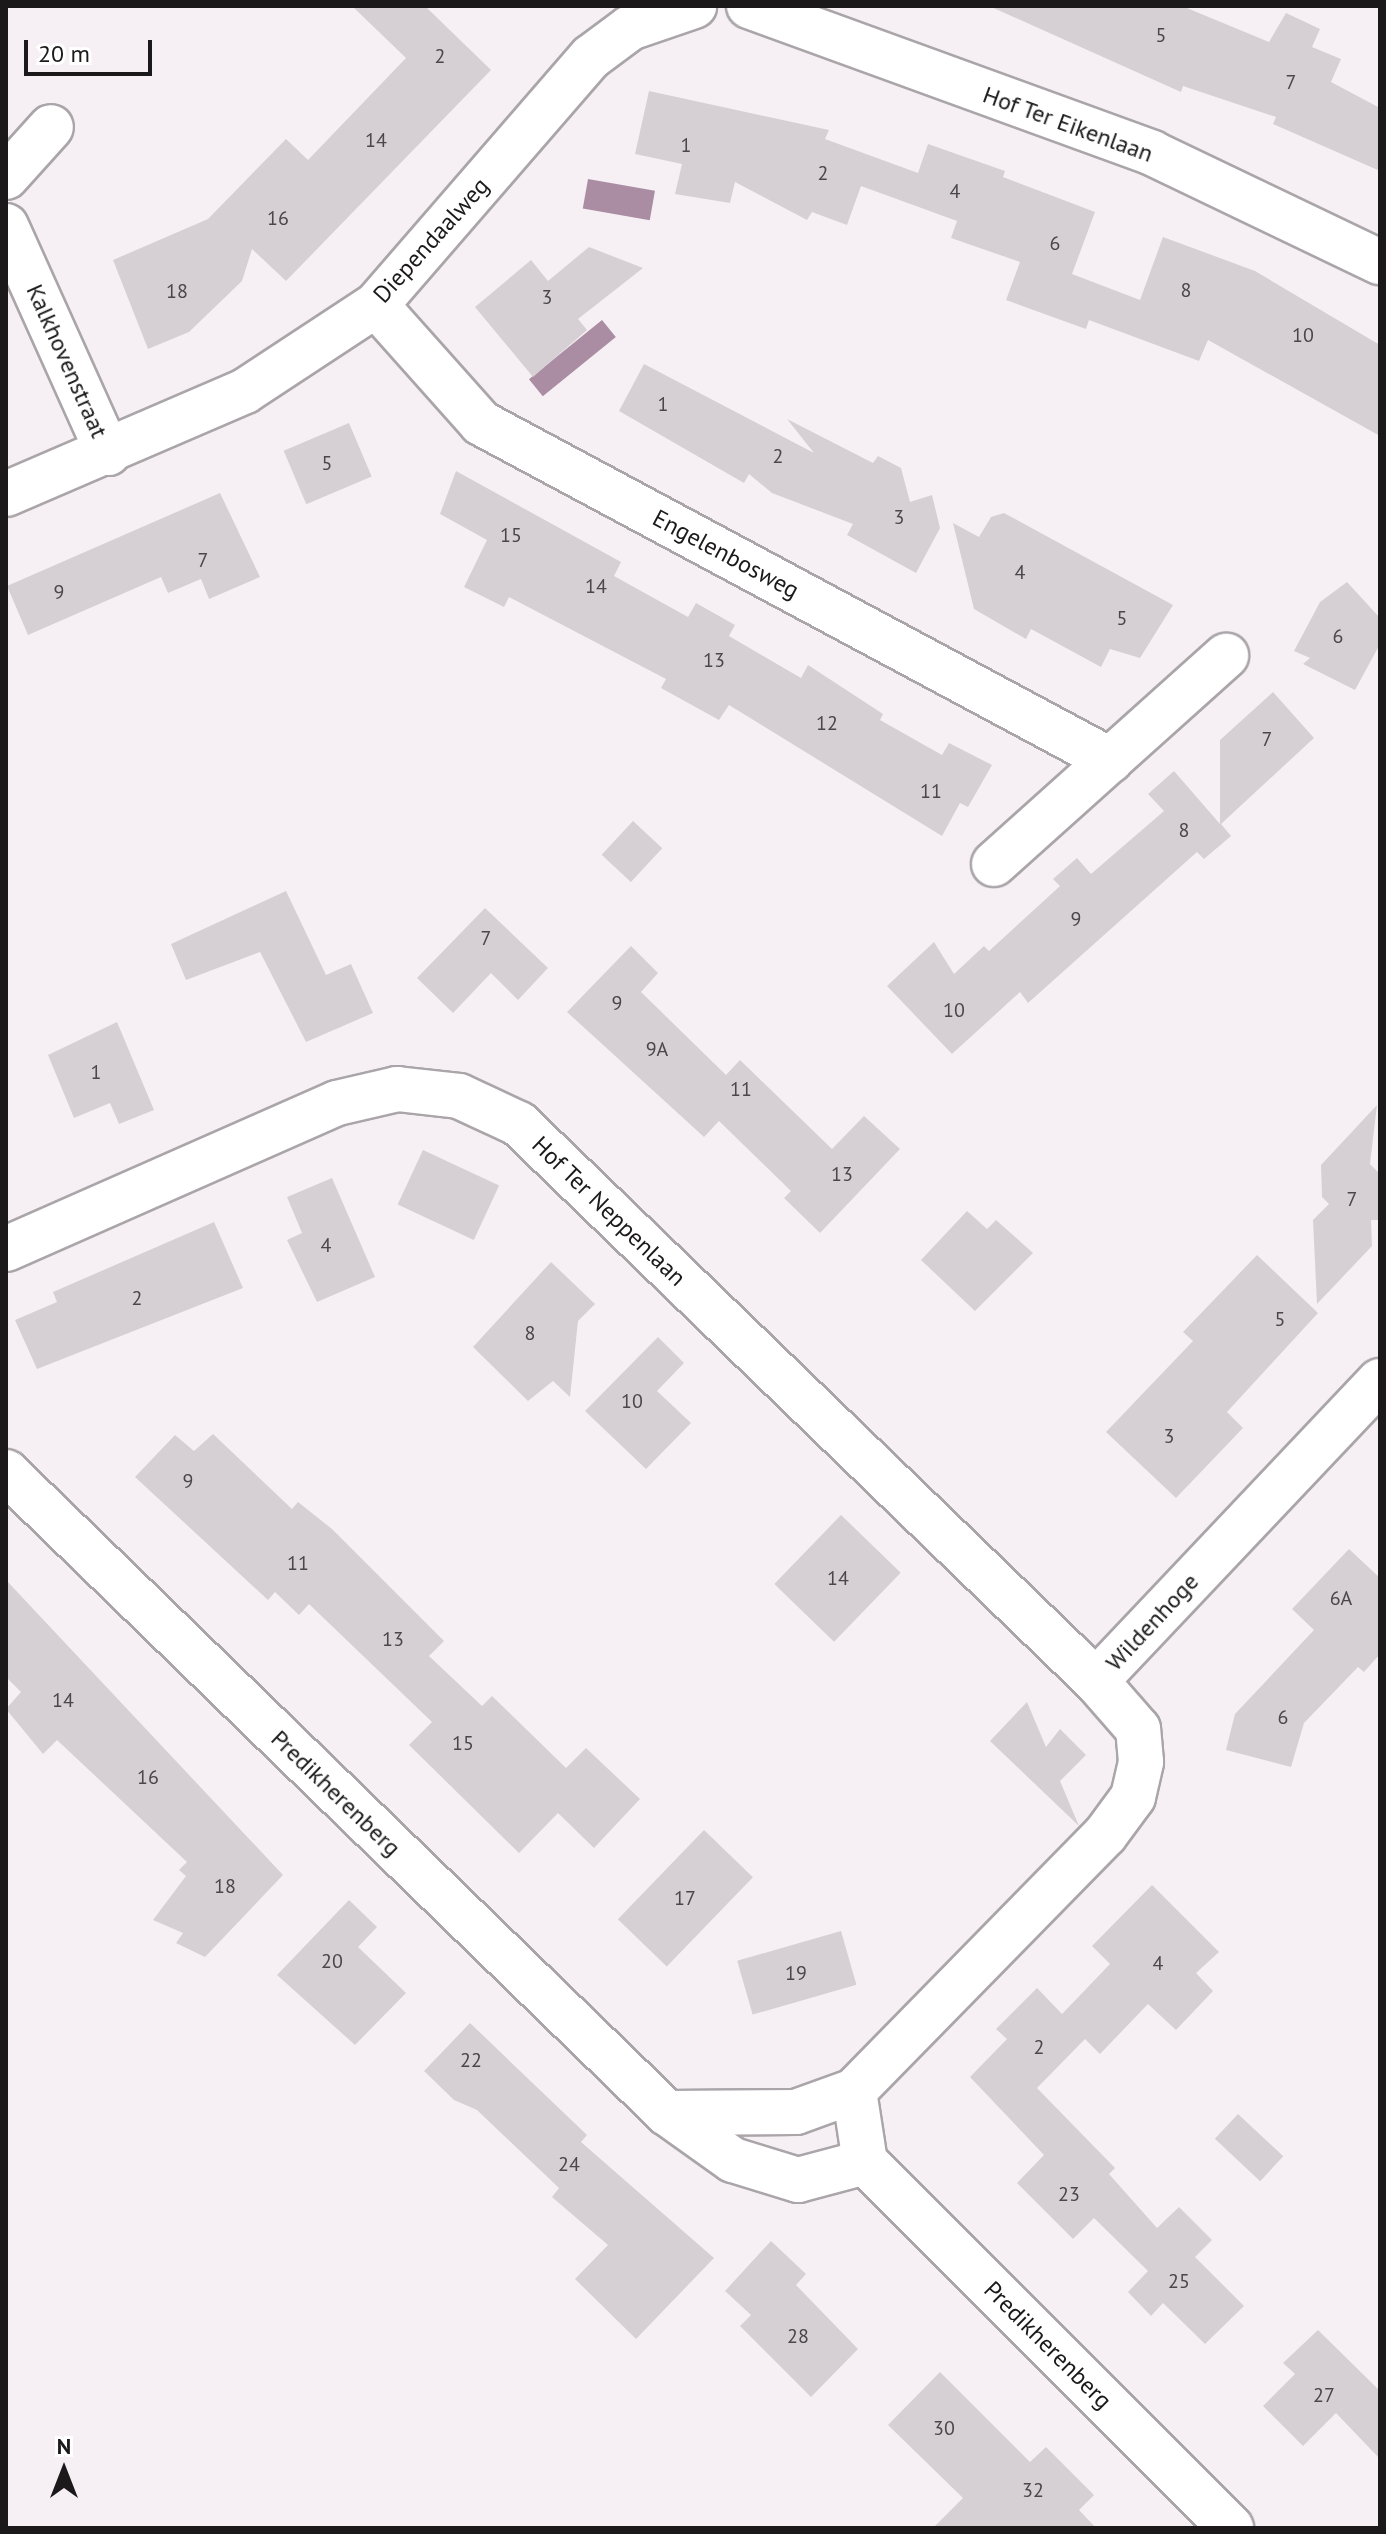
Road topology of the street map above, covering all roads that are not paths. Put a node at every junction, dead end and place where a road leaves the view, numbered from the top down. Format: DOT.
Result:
graph roads {
  1 [pos="694,6"];
  2 [pos="749,6"];
  3 [pos="51,127"];
  4 [pos="6,177"];
  5 [pos="6,226"];
  6 [pos="1380,262"];
  7 [pos="376,305"];
  8 [pos="108,453"];
  9 [pos="6,494"];
  10 [pos="1226,656"];
  11 [pos="1110,760"];
  12 [pos="994,864"];
  13 [pos="6,1249"];
  14 [pos="1380,1381"];
  15 [pos="6,1472"];
  16 [pos="1096,1681"];
  17 [pos="854,2091"];
  18 [pos="667,2113"];
  19 [pos="865,2162"];
  20 [pos="1231,2528"];
  1 -- 7 [label="street, Diependaalweg"];
  2 -- 6 [label="street, Hof Ter Eikenlaan"];
  3 -- 4 [label="street"];
  5 -- 8 [label="street, Kalkhovenstraat"];
  7 -- 8 [label="street, Diependaalweg"];
  7 -- 11 [label="street, Engelenbosweg"];
  8 -- 9 [label="street, Diependaalweg"];
  10 -- 11 [label="street"];
  11 -- 12 [label="street"];
  13 -- 16 [label="street, Hof Ter Neppenlaan"];
  14 -- 16 [label="street, Wildenhoge"];
  15 -- 18 [label="street, Predikherenberg"];
  16 -- 17 [label="street, Wildenhoge"];
  17 -- 18 [label="street"];
  17 -- 19 [label="street"];
  18 -- 19 [label="street, Predikherenberg"];
  19 -- 20 [label="street, Predikherenberg"];
}
